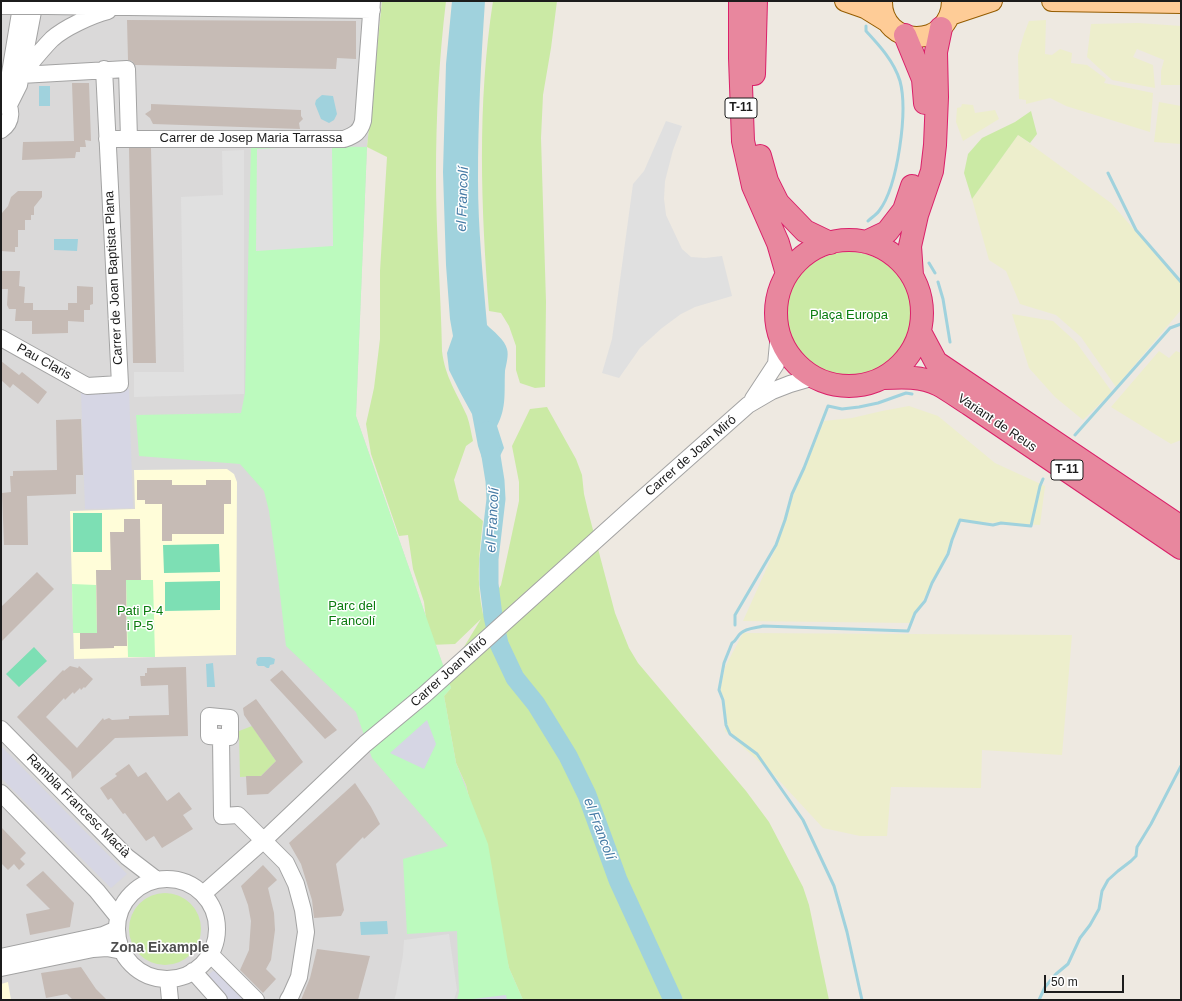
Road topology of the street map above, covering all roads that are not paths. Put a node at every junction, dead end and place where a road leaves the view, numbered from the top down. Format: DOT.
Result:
graph roads {
  1 [pos="22,1"];
  2 [pos="740,1"];
  3 [pos="756,1"];
  4 [pos="845,1"];
  5 [pos="882,1"];
  6 [pos="992,1"];
  7 [pos="1052,1"];
  8 [pos="1181,3"];
  9 [pos="41,4"];
  10 [pos="2,6"];
  11 [pos="372,6"];
  12 [pos="122,8"];
  13 [pos="947,15"];
  14 [pos="886,21"];
  15 [pos="905,35"];
  16 [pos="104,69"];
  17 [pos="21,75"];
  18 [pos="4,100"];
  19 [pos="1,130"];
  20 [pos="108,139"];
  21 [pos="129,139"];
  22 [pos="866,242"];
  23 [pos="830,243"];
  24 [pos="787,274"];
  25 [pos="912,275"];
  26 [pos="920,332"];
  27 [pos="779,334"];
  28 [pos="1,338"];
  29 [pos="814,377"];
  30 [pos="883,378"];
  31 [pos="87,386"];
  32 [pos="768,387"];
  33 [pos="958,387"];
  34 [pos="634,506"];
  35 [pos="1181,527"];
  36 [pos="1181,548"];
  37 [pos="1,729"];
  38 [pos="221,736"];
  39 [pos="1,794"];
  40 [pos="264,840"];
  41 [pos="157,880"];
  42 [pos="203,894"];
  43 [pos="117,923"];
  44 [pos="122,952"];
  45 [pos="210,954"];
  46 [pos="1,957"];
  47 [pos="1,968"];
  48 [pos="193,971"];
  49 [pos="168,979"];
  50 [pos="170,1000"];
  51 [pos="219,1000"];
  52 [pos="256,1000"];
  53 [pos="288,1000"];
  1 -- 18 [label="street"];
  2 -- 24 [label="highway, T-11"];
  3 -- 23 [label="highway, T-11"];
  4 -- 14 [label="main road"];
  5 -- 14 [label="main road"];
  6 -- 13 [label="main road"];
  7 -- 8 [label="main road"];
  9 -- 10 [label="street, bridge"];
  9 -- 12 [label="street"];
  9 -- 17 [label="street"];
  11 -- 12 [label="street"];
  11 -- 21 [label="street, Carrer de Josep Maria Tarrassa"];
  12 -- 17 [label="street"];
  13 -- 15 [label="main road"];
  13 -- 25 [label="highway"];
  14 -- 15 [label="main road"];
  15 -- 22 [label="highway"];
  16 -- 17 [label="street"];
  16 -- 20 [label="street, Carrer de Joan Baptista Plana"];
  16 -- 21 [label="street"];
  17 -- 18 [label="street"];
  18 -- 19 [label="street"];
  20 -- 21 [label="street"];
  20 -- 31 [label="street, Carrer de Joan Baptista Plana"];
  22 -- 23 [label="highway, T-11"];
  22 -- 25 [label="highway, T-11"];
  23 -- 24 [label="highway, T-11"];
  24 -- 27 [label="highway, T-11"];
  25 -- 26 [label="highway, T-11"];
  26 -- 30 [label="highway, T-11"];
  26 -- 33 [label="highway, T-11"];
  27 -- 29 [label="highway, T-11"];
  27 -- 32 [label="street, Carrer de Joan Miró"];
  28 -- 31 [label="street, Pau Claris"];
  29 -- 30 [label="highway, T-11"];
  29 -- 32 [label="street"];
  30 -- 33 [label="highway, T-11"];
  32 -- 34 [label="street, Carrer de Joan Miró"];
  33 -- 35 [label="highway, Variant de Reus / T-11"];
  33 -- 36 [label="highway, Variant de Reus / T-11"];
  34 -- 40 [label="street, Carrer Joan Miró"];
  37 -- 41 [label="street, Rambla Francesc Macià"];
  38 -- 40 [label="street"];
  39 -- 43 [label="street"];
  40 -- 42 [label="street, Carrer Joan Miró"];
  40 -- 53 [label="street"];
  41 -- 42 [label="street"];
  41 -- 43 [label="street"];
  42 -- 45 [label="street"];
  43 -- 44 [label="street"];
  43 -- 46 [label="street"];
  44 -- 47 [label="street"];
  44 -- 49 [label="street"];
  45 -- 48 [label="street"];
  45 -- 52 [label="street"];
  48 -- 49 [label="street"];
  48 -- 51 [label="street"];
  49 -- 50 [label="street"];
}
